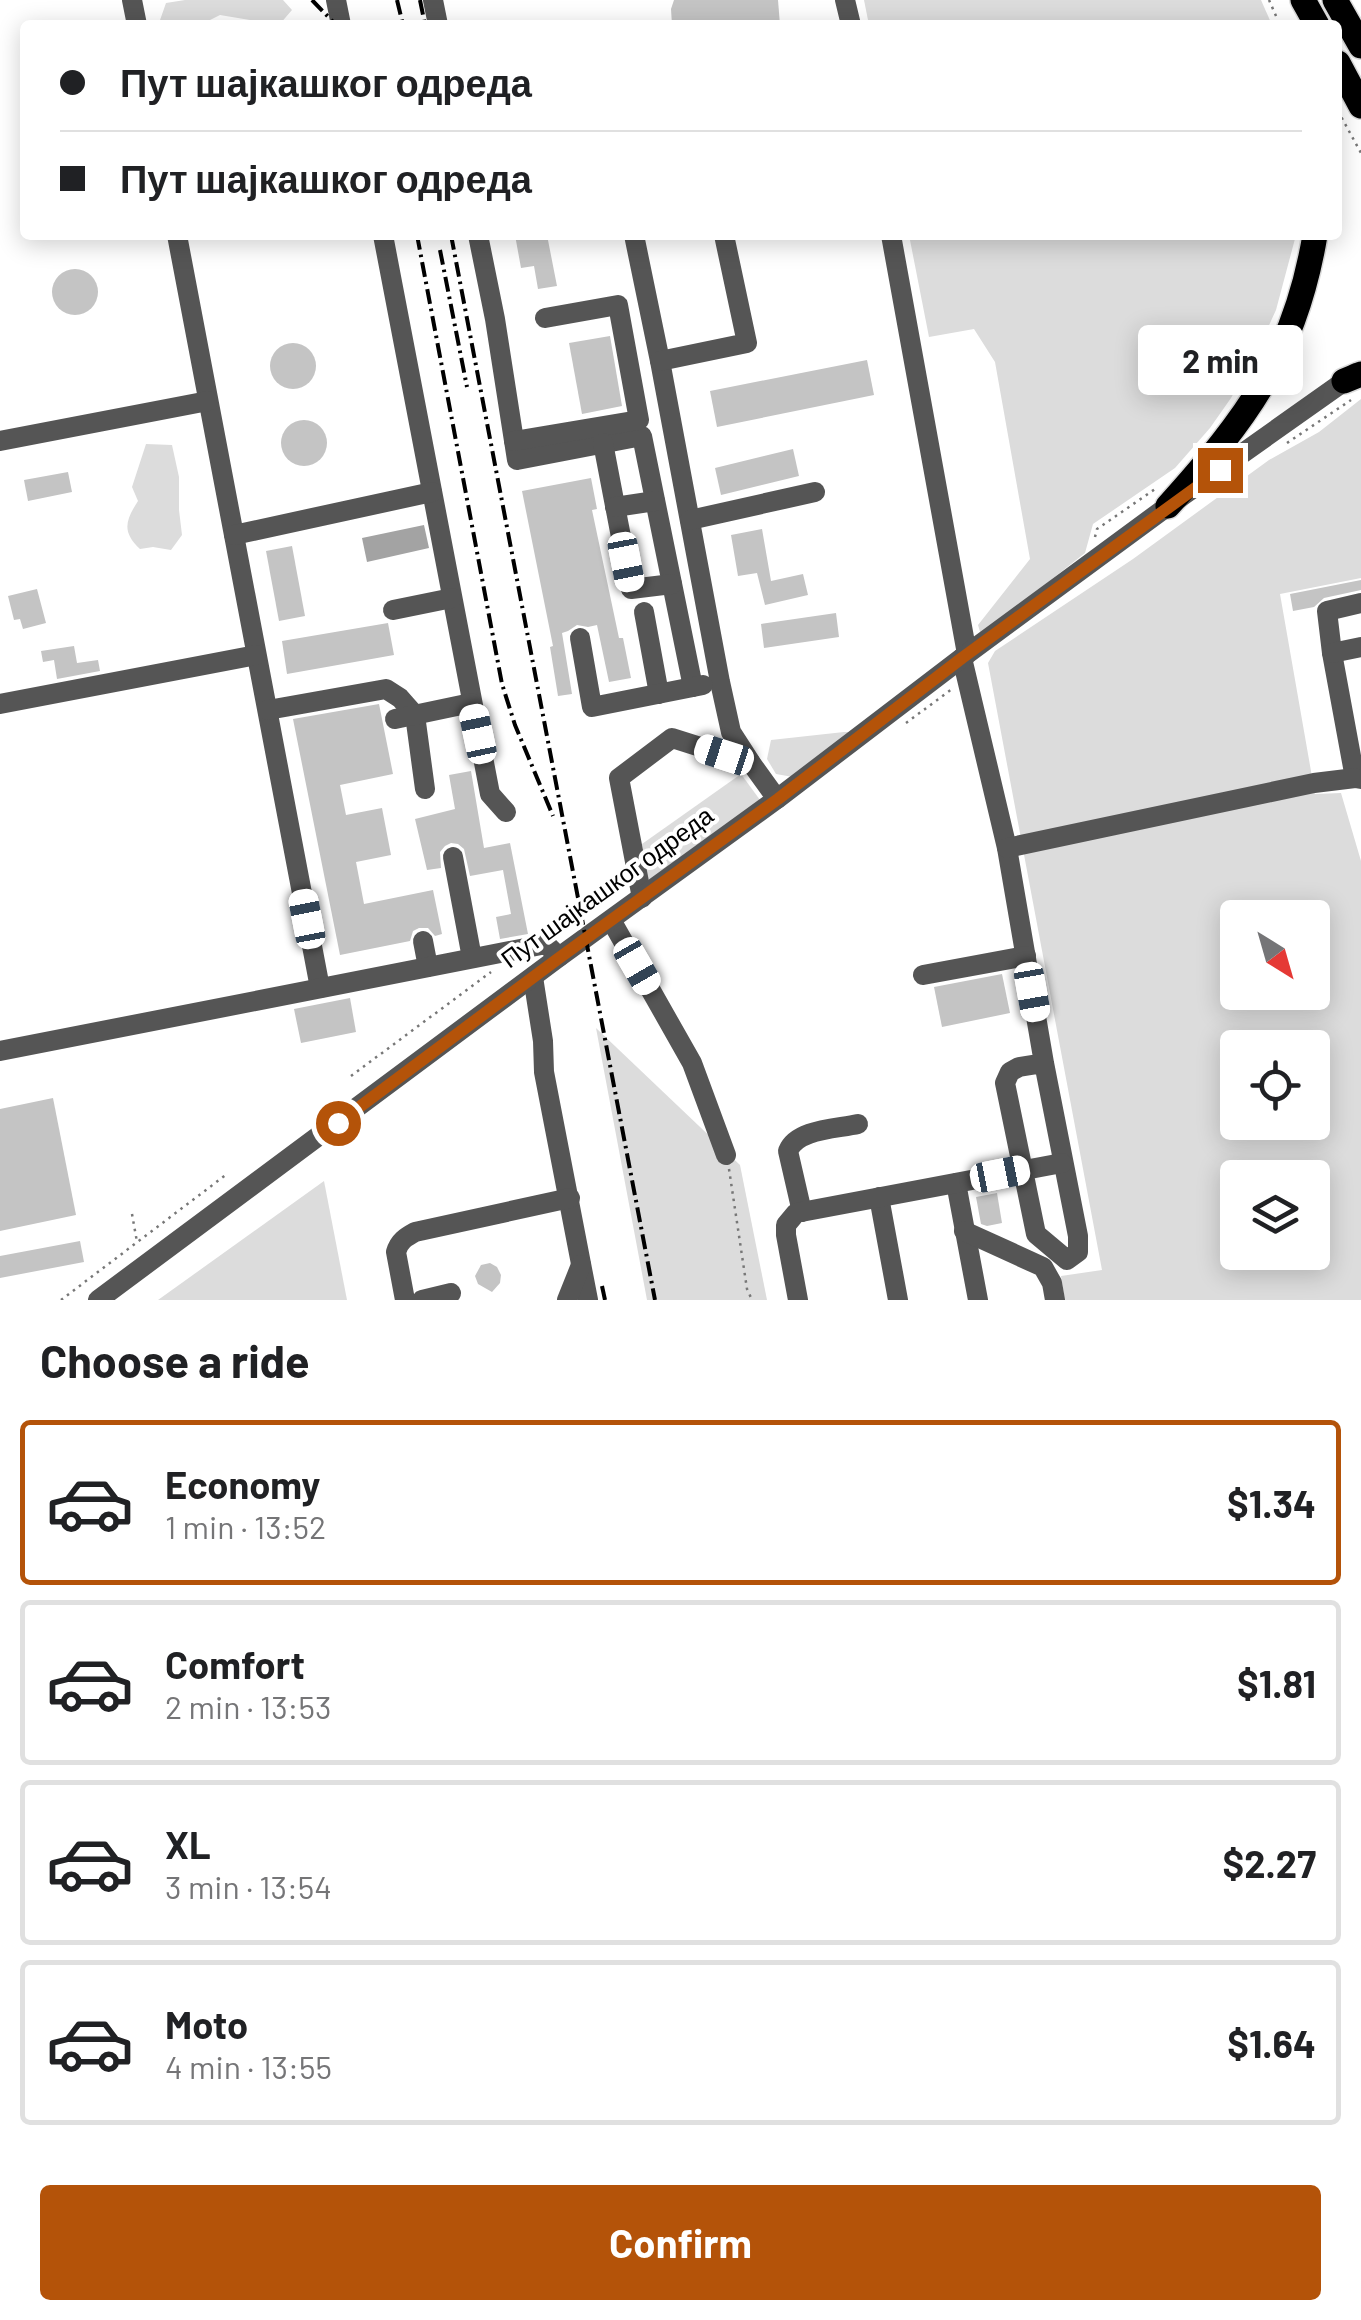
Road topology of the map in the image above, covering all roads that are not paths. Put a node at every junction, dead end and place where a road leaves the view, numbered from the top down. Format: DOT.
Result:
graph roads {
  1 [pos="1336,0"];
  2 [pos="1361,46"];
  3 [pos="1342,70"];
  4 [pos="1361,106"];
  5 [pos="178,240"];
  6 [pos="384,240"];
  7 [pos="479,240"];
  8 [pos="635,240"];
  9 [pos="725,240"];
  10 [pos="892,240"];
  11 [pos="1314,240"];
  12 [pos="650,307"];
  13 [pos="619,312"];
  14 [pos="545,318"];
  15 [pos="660,361"];
  16 [pos="1357,372"];
  17 [pos="208,401"];
  18 [pos="0,441"];
  19 [pos="514,442"];
  20 [pos="603,444"];
  21 [pos="432,492"];
  22 [pos="815,492"];
  23 [pos="1163,497"];
  24 [pos="656,501"];
  25 [pos="615,507"];
  26 [pos="690,520"];
  27 [pos="234,535"];
  28 [pos="672,584"];
  29 [pos="452,598"];
  30 [pos="1361,603"];
  31 [pos="392,610"];
  32 [pos="644,612"];
  33 [pos="580,638"];
  34 [pos="1361,647"];
  35 [pos="1332,653"];
  36 [pos="256,654"];
  37 [pos="965,656"];
  38 [pos="720,682"];
  39 [pos="693,687"];
  40 [pos="659,694"];
  41 [pos="0,704"];
  42 [pos="471,704"];
  43 [pos="268,710"];
  44 [pos="405,718"];
  45 [pos="1354,731"];
  46 [pos="751,763"];
  47 [pos="1358,778"];
  48 [pos="425,789"];
  49 [pos="778,799"];
  50 [pos="506,812"];
  51 [pos="1007,848"];
  52 [pos="453,857"];
  53 [pos="642,898"];
  54 [pos="611,920"];
  55 [pos="423,941"];
  56 [pos="1026,956"];
  57 [pos="472,958"];
  58 [pos="559,958"];
  59 [pos="428,967"];
  60 [pos="923,976"];
  61 [pos="532,977"];
  62 [pos="320,988"];
  63 [pos="0,1052"];
  64 [pos="1044,1063"];
  65 [pos="858,1124"];
  66 [pos="726,1155"];
  67 [pos="1062,1163"];
  68 [pos="1024,1170"];
  69 [pos="956,1183"];
  70 [pos="879,1197"];
  71 [pos="570,1198"];
  72 [pos="802,1212"];
  73 [pos="964,1231"];
  74 [pos="582,1263"];
  75 [pos="451,1293"];
  76 [pos="591,1295"];
  77 [pos="98,1300"];
  78 [pos="405,1300"];
  79 [pos="422,1300"];
  80 [pos="566,1300"];
  81 [pos="798,1300"];
  82 [pos="898,1300"];
  83 [pos="978,1300"];
  84 [pos="1055,1300"];
  1 -- 2 [label="main road"];
  3 -- 4 [label="main road"];
  5 -- 17 [label="street"];
  6 -- 21 [label="street"];
  7 -- 19 [label="street"];
  8 -- 12 [label="street"];
  9 -- 15 [label="street"];
  10 -- 37 [label="street"];
  11 -- 23 [label="main road"];
  12 -- 13 [label="street"];
  12 -- 15 [label="street"];
  13 -- 14 [label="street"];
  13 -- 19 [label="street"];
  15 -- 26 [label="street"];
  16 -- 23 [label="street, Пут шајкашког одреда"];
  17 -- 18 [label="street"];
  17 -- 27 [label="street"];
  19 -- 20 [label="street"];
  20 -- 24 [label="street"];
  20 -- 25 [label="street"];
  21 -- 27 [label="street"];
  21 -- 29 [label="street"];
  22 -- 26 [label="street"];
  23 -- 37 [label="street, Пут шајкашког одреда"];
  24 -- 25 [label="street"];
  24 -- 28 [label="street"];
  25 -- 28 [label="street"];
  26 -- 38 [label="street"];
  27 -- 36 [label="street"];
  28 -- 39 [label="street"];
  29 -- 31 [label="street"];
  29 -- 42 [label="street"];
  30 -- 35 [label="street"];
  32 -- 40 [label="street"];
  33 -- 40 [label="street"];
  34 -- 35 [label="street"];
  35 -- 45 [label="street"];
  36 -- 41 [label="street"];
  36 -- 43 [label="street"];
  37 -- 49 [label="street, Пут шајкашког одреда"];
  37 -- 51 [label="street"];
  38 -- 39 [label="street"];
  38 -- 46 [label="street"];
  39 -- 40 [label="street"];
  42 -- 44 [label="street"];
  42 -- 50 [label="street"];
  43 -- 44 [label="street"];
  43 -- 62 [label="street"];
  44 -- 48 [label="street"];
  45 -- 47 [label="street"];
  46 -- 49 [label="street"];
  46 -- 53 [label="street"];
  47 -- 51 [label="street"];
  49 -- 53 [label="street, Пут шајкашког одреда"];
  51 -- 56 [label="street"];
  52 -- 57 [label="street"];
  53 -- 54 [label="street, Пут шајкашког одреда"];
  54 -- 58 [label="street, Пут шајкашког одреда"];
  54 -- 66 [label="street"];
  55 -- 59 [label="street"];
  56 -- 60 [label="street"];
  56 -- 64 [label="street"];
  57 -- 58 [label="street"];
  57 -- 59 [label="street"];
  58 -- 61 [label="street, Пут шајкашког одреда"];
  59 -- 62 [label="street"];
  61 -- 71 [label="street"];
  61 -- 77 [label="street, Пут шајкашког одреда"];
  62 -- 63 [label="street"];
  64 -- 67 [label="street"];
  64 -- 68 [label="street"];
  65 -- 72 [label="street"];
  67 -- 68 [label="street"];
  67 -- 68 [label="street"];
  68 -- 69 [label="street"];
  69 -- 70 [label="street"];
  69 -- 73 [label="street"];
  70 -- 72 [label="street"];
  70 -- 82 [label="street"];
  71 -- 74 [label="street"];
  71 -- 78 [label="street"];
  72 -- 81 [label="street"];
  73 -- 83 [label="street"];
  73 -- 84 [label="street"];
  74 -- 76 [label="street"];
  74 -- 80 [label="street"];
  75 -- 79 [label="street"];
}
